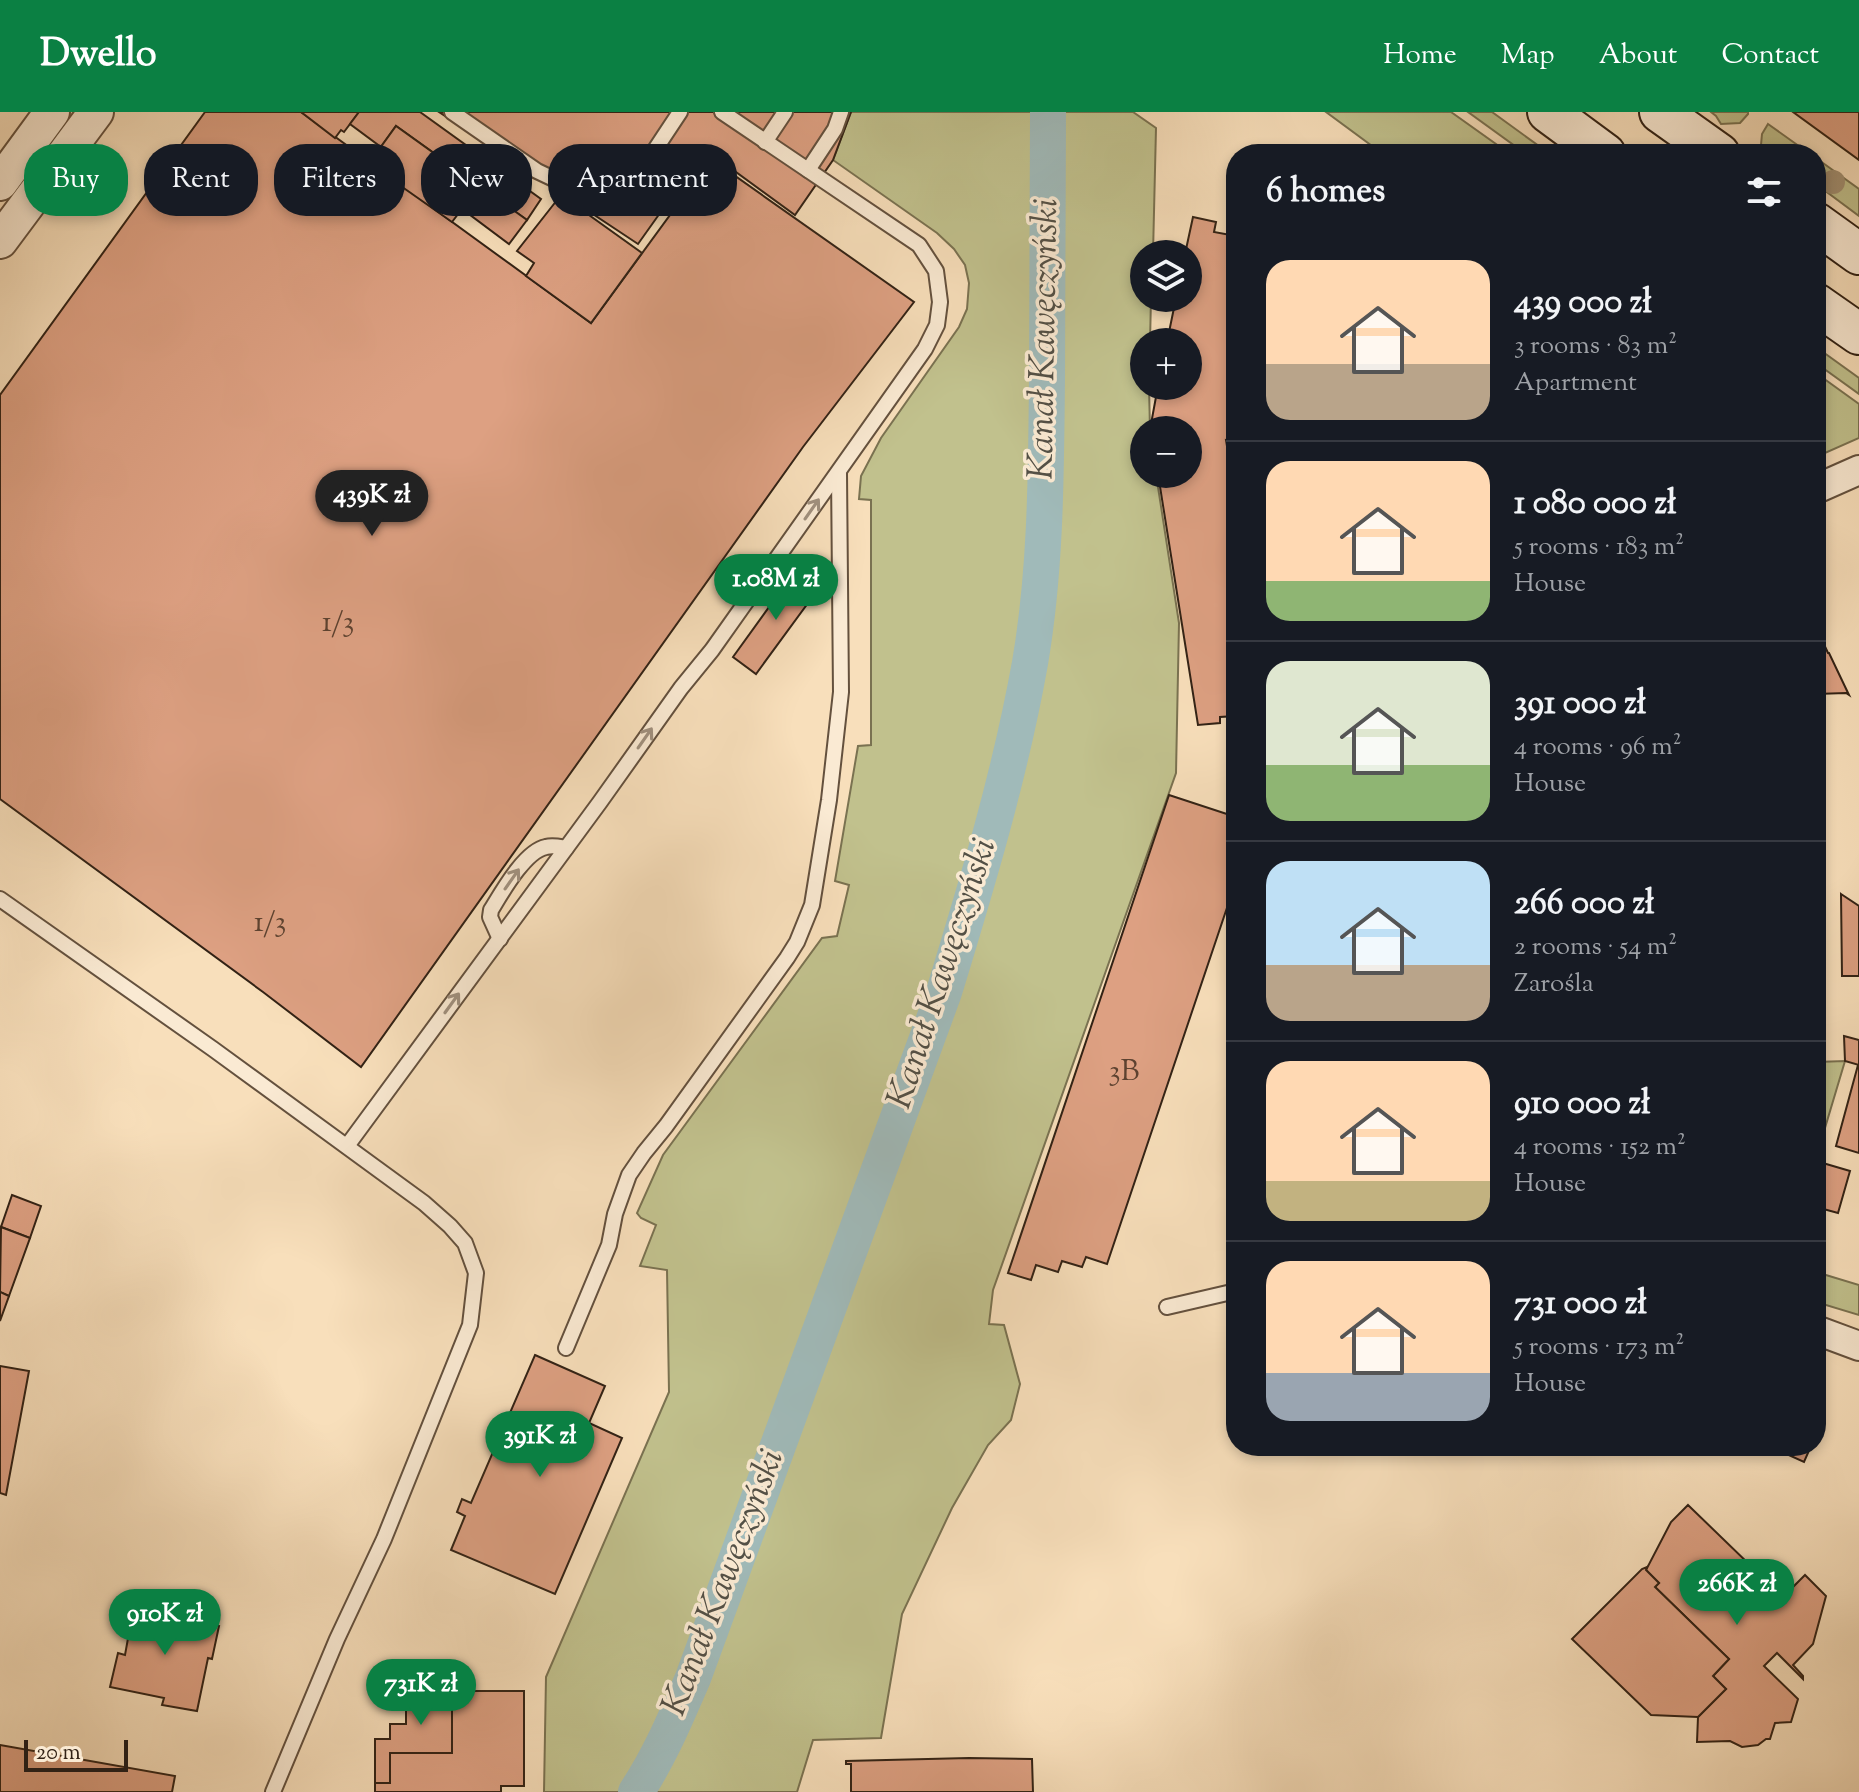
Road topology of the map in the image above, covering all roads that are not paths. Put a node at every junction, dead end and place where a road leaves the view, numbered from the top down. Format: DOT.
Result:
graph roads {
  1 [pos="52,112"];
  2 [pos="96,112"];
  3 [pos="452,112"];
  4 [pos="680,112"];
  5 [pos="722,112"];
  6 [pos="785,112"];
  7 [pos="841,112"];
  8 [pos="1548,112"];
  9 [pos="1660,112"];
  10 [pos="765,142"];
  11 [pos="1591,144"];
  12 [pos="1705,144"];
  13 [pos="808,170"];
  14 [pos="0,183"];
  15 [pos="1826,230"];
  16 [pos="0,241"];
  17 [pos="1859,254"];
  18 [pos="1826,311"];
  19 [pos="1859,334"];
  20 [pos="1859,470"];
  21 [pos="839,473"];
  22 [pos="1826,485"];
  23 [pos="566,848"];
  24 [pos="0,899"];
  25 [pos="500,939"];
  26 [pos="347,1146"];
  27 [pos="1226,1293"];
  28 [pos="1167,1307"];
  29 [pos="1826,1334"];
  30 [pos="1859,1346"];
  31 [pos="566,1348"];
  32 [pos="273,1792"];
  1 -- 14 [label="street"];
  2 -- 16 [label="street"];
  3 -- 4 [label="lane"];
  5 -- 10 [label="lane"];
  6 -- 10 [label="lane"];
  7 -- 13 [label="lane"];
  8 -- 11 [label="main road"];
  9 -- 12 [label="main road"];
  10 -- 13 [label="lane"];
  13 -- 21 [label="lane"];
  15 -- 17 [label="main road"];
  18 -- 19 [label="main road"];
  20 -- 22 [label="street"];
  23 -- 21 [label="lane, one-way"];
  21 -- 31 [label="lane"];
  23 -- 25 [label="lane"];
  25 -- 23 [label="lane, one-way"];
  24 -- 26 [label="lane"];
  26 -- 25 [label="lane, one-way"];
  26 -- 32 [label="lane"];
  27 -- 28 [label="lane"];
  29 -- 30 [label="street"];
}
